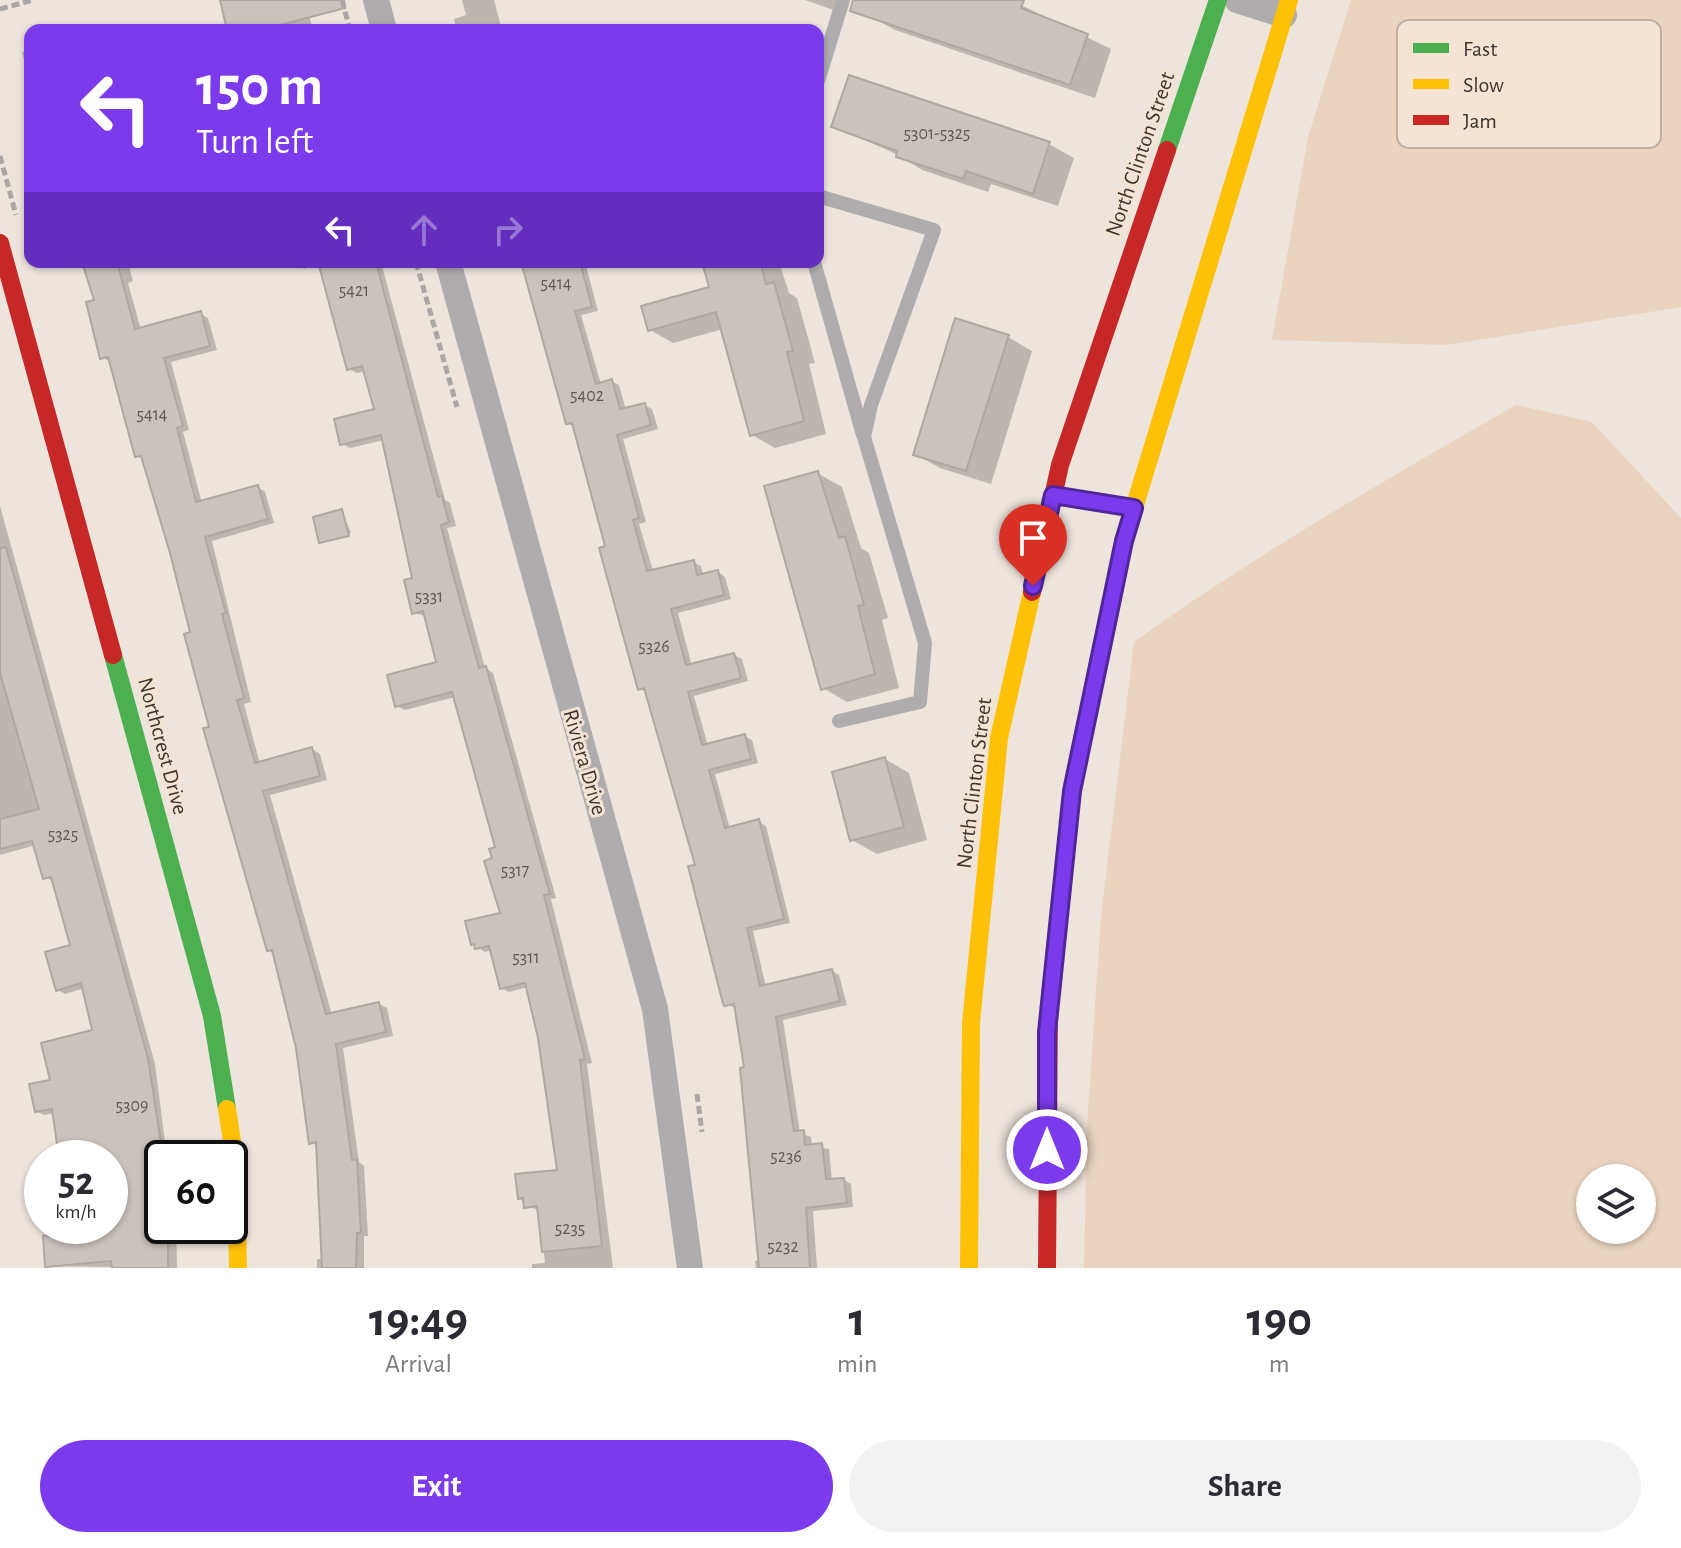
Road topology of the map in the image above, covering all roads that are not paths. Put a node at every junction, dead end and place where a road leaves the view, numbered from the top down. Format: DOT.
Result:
graph roads {
  1 [pos="376,0"];
  2 [pos="843,0"];
  3 [pos="1218,0"];
  4 [pos="1237,0"];
  5 [pos="1286,8"];
  6 [pos="382,24"];
  7 [pos="824,62"];
  8 [pos="824,198"];
  9 [pos="0,243"];
  10 [pos="450,268"];
  11 [pos="816,268"];
  12 [pos="4,270"];
  13 [pos="864,437"];
  14 [pos="1053,495"];
  15 [pos="1134,508"];
  16 [pos="839,721"];
  17 [pos="238,1268"];
  18 [pos="690,1268"];
  19 [pos="969,1268"];
  20 [pos="1047,1268"];
  1 -- 6 [label="street"];
  2 -- 7 [label="lane"];
  3 -- 14 [label="main road, North Clinton Street"];
  4 -- 5 [label="street"];
  5 -- 15 [label="main road"];
  8 -- 13 [label="lane"];
  9 -- 12 [label="main road, Northcrest Drive"];
  10 -- 18 [label="street, Riviera Drive"];
  11 -- 13 [label="lane"];
  12 -- 17 [label="main road, Northcrest Drive"];
  13 -- 16 [label="lane"];
  14 -- 15 [label="lane"];
  14 -- 19 [label="main road, North Clinton Street"];
  15 -- 20 [label="main road"];
}
